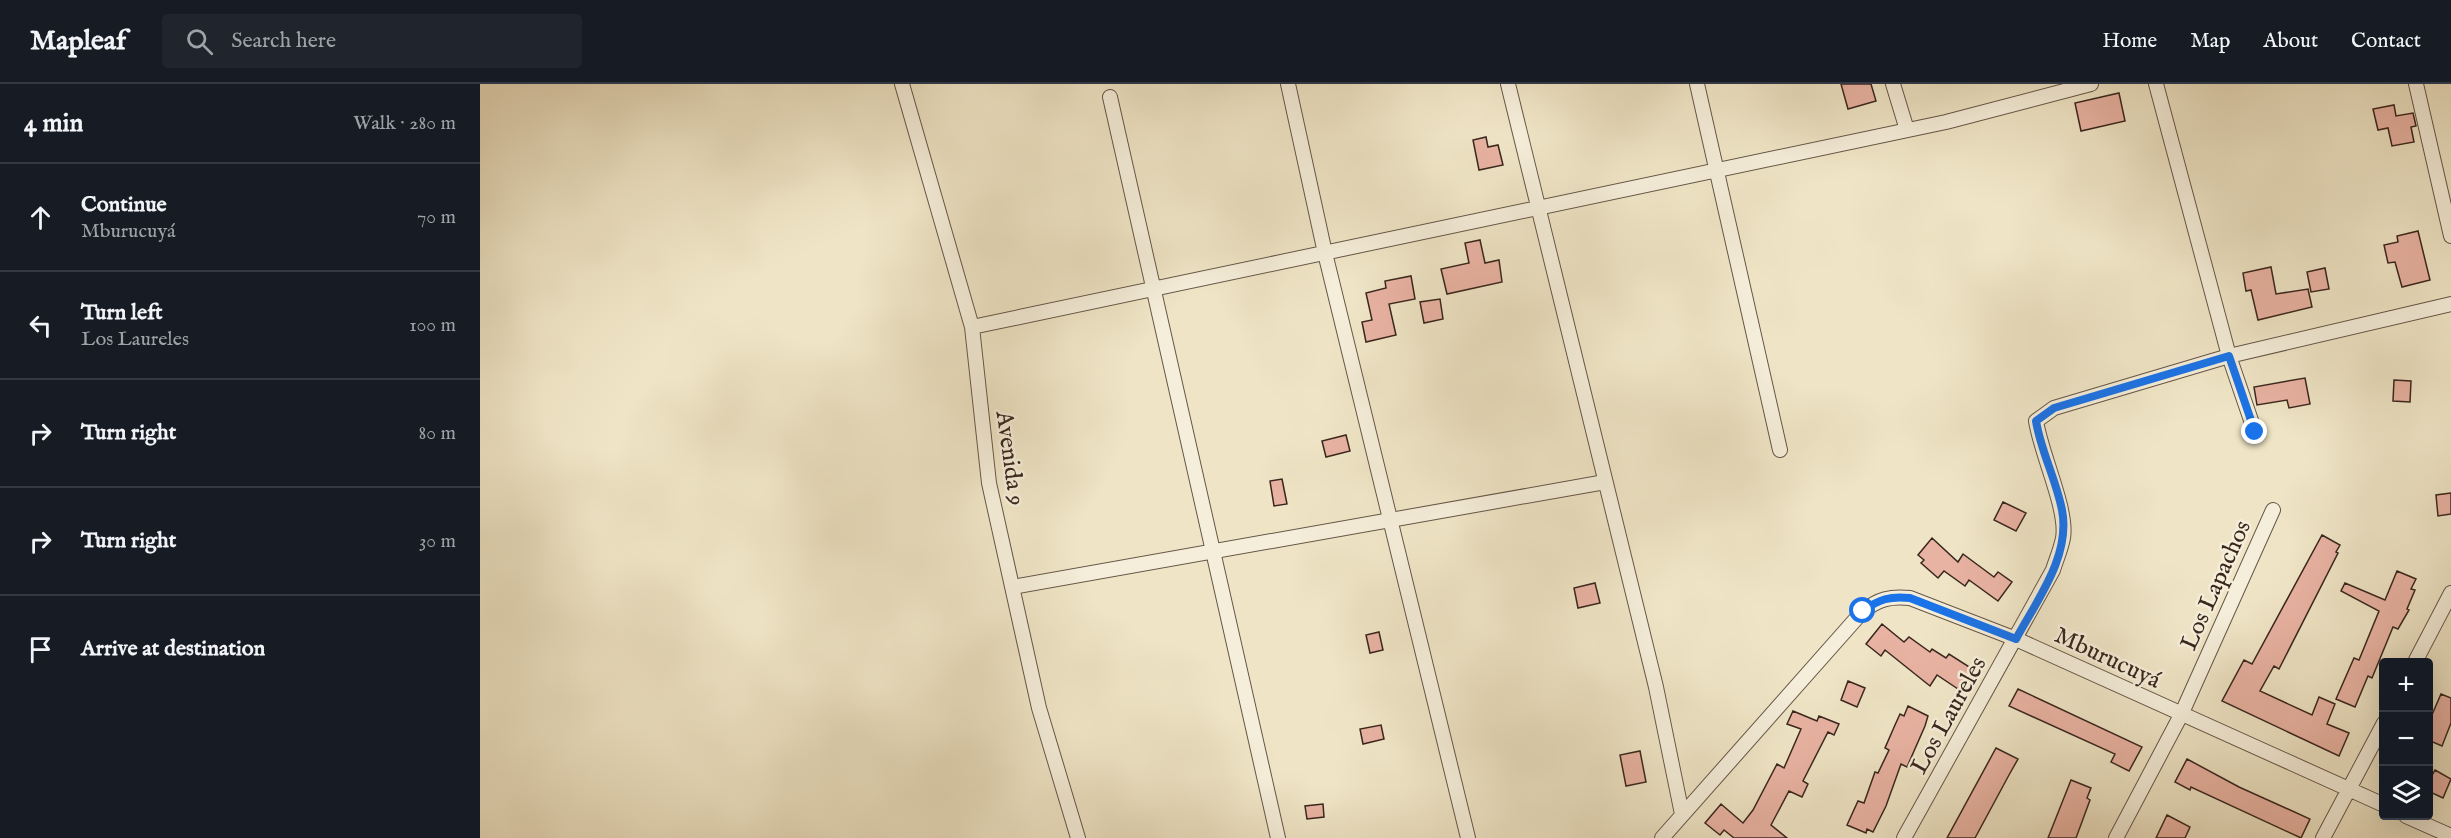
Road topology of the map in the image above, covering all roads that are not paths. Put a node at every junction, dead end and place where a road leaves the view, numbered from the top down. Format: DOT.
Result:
graph roads {
  1 [pos="902,84"];
  2 [pos="1288,84"];
  3 [pos="1508,84"];
  4 [pos="1698,84"];
  5 [pos="1893,84"];
  6 [pos="2091,84"];
  7 [pos="2156,84"];
  8 [pos="2416,84"];
  9 [pos="1110,97"];
  10 [pos="1907,130"];
  11 [pos="1717,170"];
  12 [pos="1538,208"];
  13 [pos="2451,236"];
  14 [pos="1325,253"];
  15 [pos="1154,289"];
  16 [pos="2451,304"];
  17 [pos="972,327"];
  18 [pos="2229,356"];
  19 [pos="2255,432"];
  20 [pos="1780,450"];
  21 [pos="1605,482"];
  22 [pos="2273,510"];
  23 [pos="1390,520"];
  24 [pos="1213,551"];
  25 [pos="1012,587"];
  26 [pos="2451,593"];
  27 [pos="2016,639"];
  28 [pos="2418,658"];
  29 [pos="2181,715"];
  30 [pos="2379,733"];
  31 [pos="2349,790"];
  32 [pos="2379,804"];
  33 [pos="1682,814"];
  34 [pos="2415,820"];
  35 [pos="2451,836"];
  36 [pos="1078,838"];
  37 [pos="1278,838"];
  38 [pos="1468,838"];
  39 [pos="1662,838"];
  40 [pos="1904,838"];
  41 [pos="2116,838"];
  42 [pos="2323,838"];
  1 -- 17 [label="street, Avenida 9"];
  2 -- 14 [label="street"];
  3 -- 12 [label="street"];
  4 -- 11 [label="street"];
  5 -- 10 [label="street"];
  6 -- 10 [label="street"];
  7 -- 18 [label="street"];
  8 -- 13 [label="street"];
  9 -- 15 [label="street"];
  10 -- 11 [label="street"];
  11 -- 12 [label="street"];
  11 -- 20 [label="street"];
  12 -- 14 [label="street"];
  12 -- 21 [label="street"];
  14 -- 15 [label="street"];
  14 -- 23 [label="street"];
  15 -- 17 [label="street"];
  15 -- 24 [label="street"];
  16 -- 18 [label="street"];
  17 -- 25 [label="street, Avenida 9"];
  18 -- 19 [label="street"];
  18 -- 27 [label="street, Los Laureles"];
  21 -- 23 [label="street"];
  21 -- 33 [label="street"];
  22 -- 29 [label="street, Los Lapachos"];
  23 -- 24 [label="street"];
  23 -- 38 [label="street"];
  24 -- 25 [label="street"];
  24 -- 37 [label="street"];
  25 -- 36 [label="street, Avenida 9"];
  26 -- 28 [label="street"];
  27 -- 29 [label="street, Mburucuyá"];
  27 -- 33 [label="street, Mburucuyá"];
  27 -- 40 [label="street, Los Laureles"];
  29 -- 31 [label="street, Mburucuyá"];
  29 -- 41 [label="street, Los Lapachos"];
  30 -- 31 [label="street"];
  31 -- 32 [label="street, Mburucuyá"];
  31 -- 42 [label="street"];
  33 -- 39 [label="street, Mburucuyá"];
  34 -- 35 [label="street"];
}
